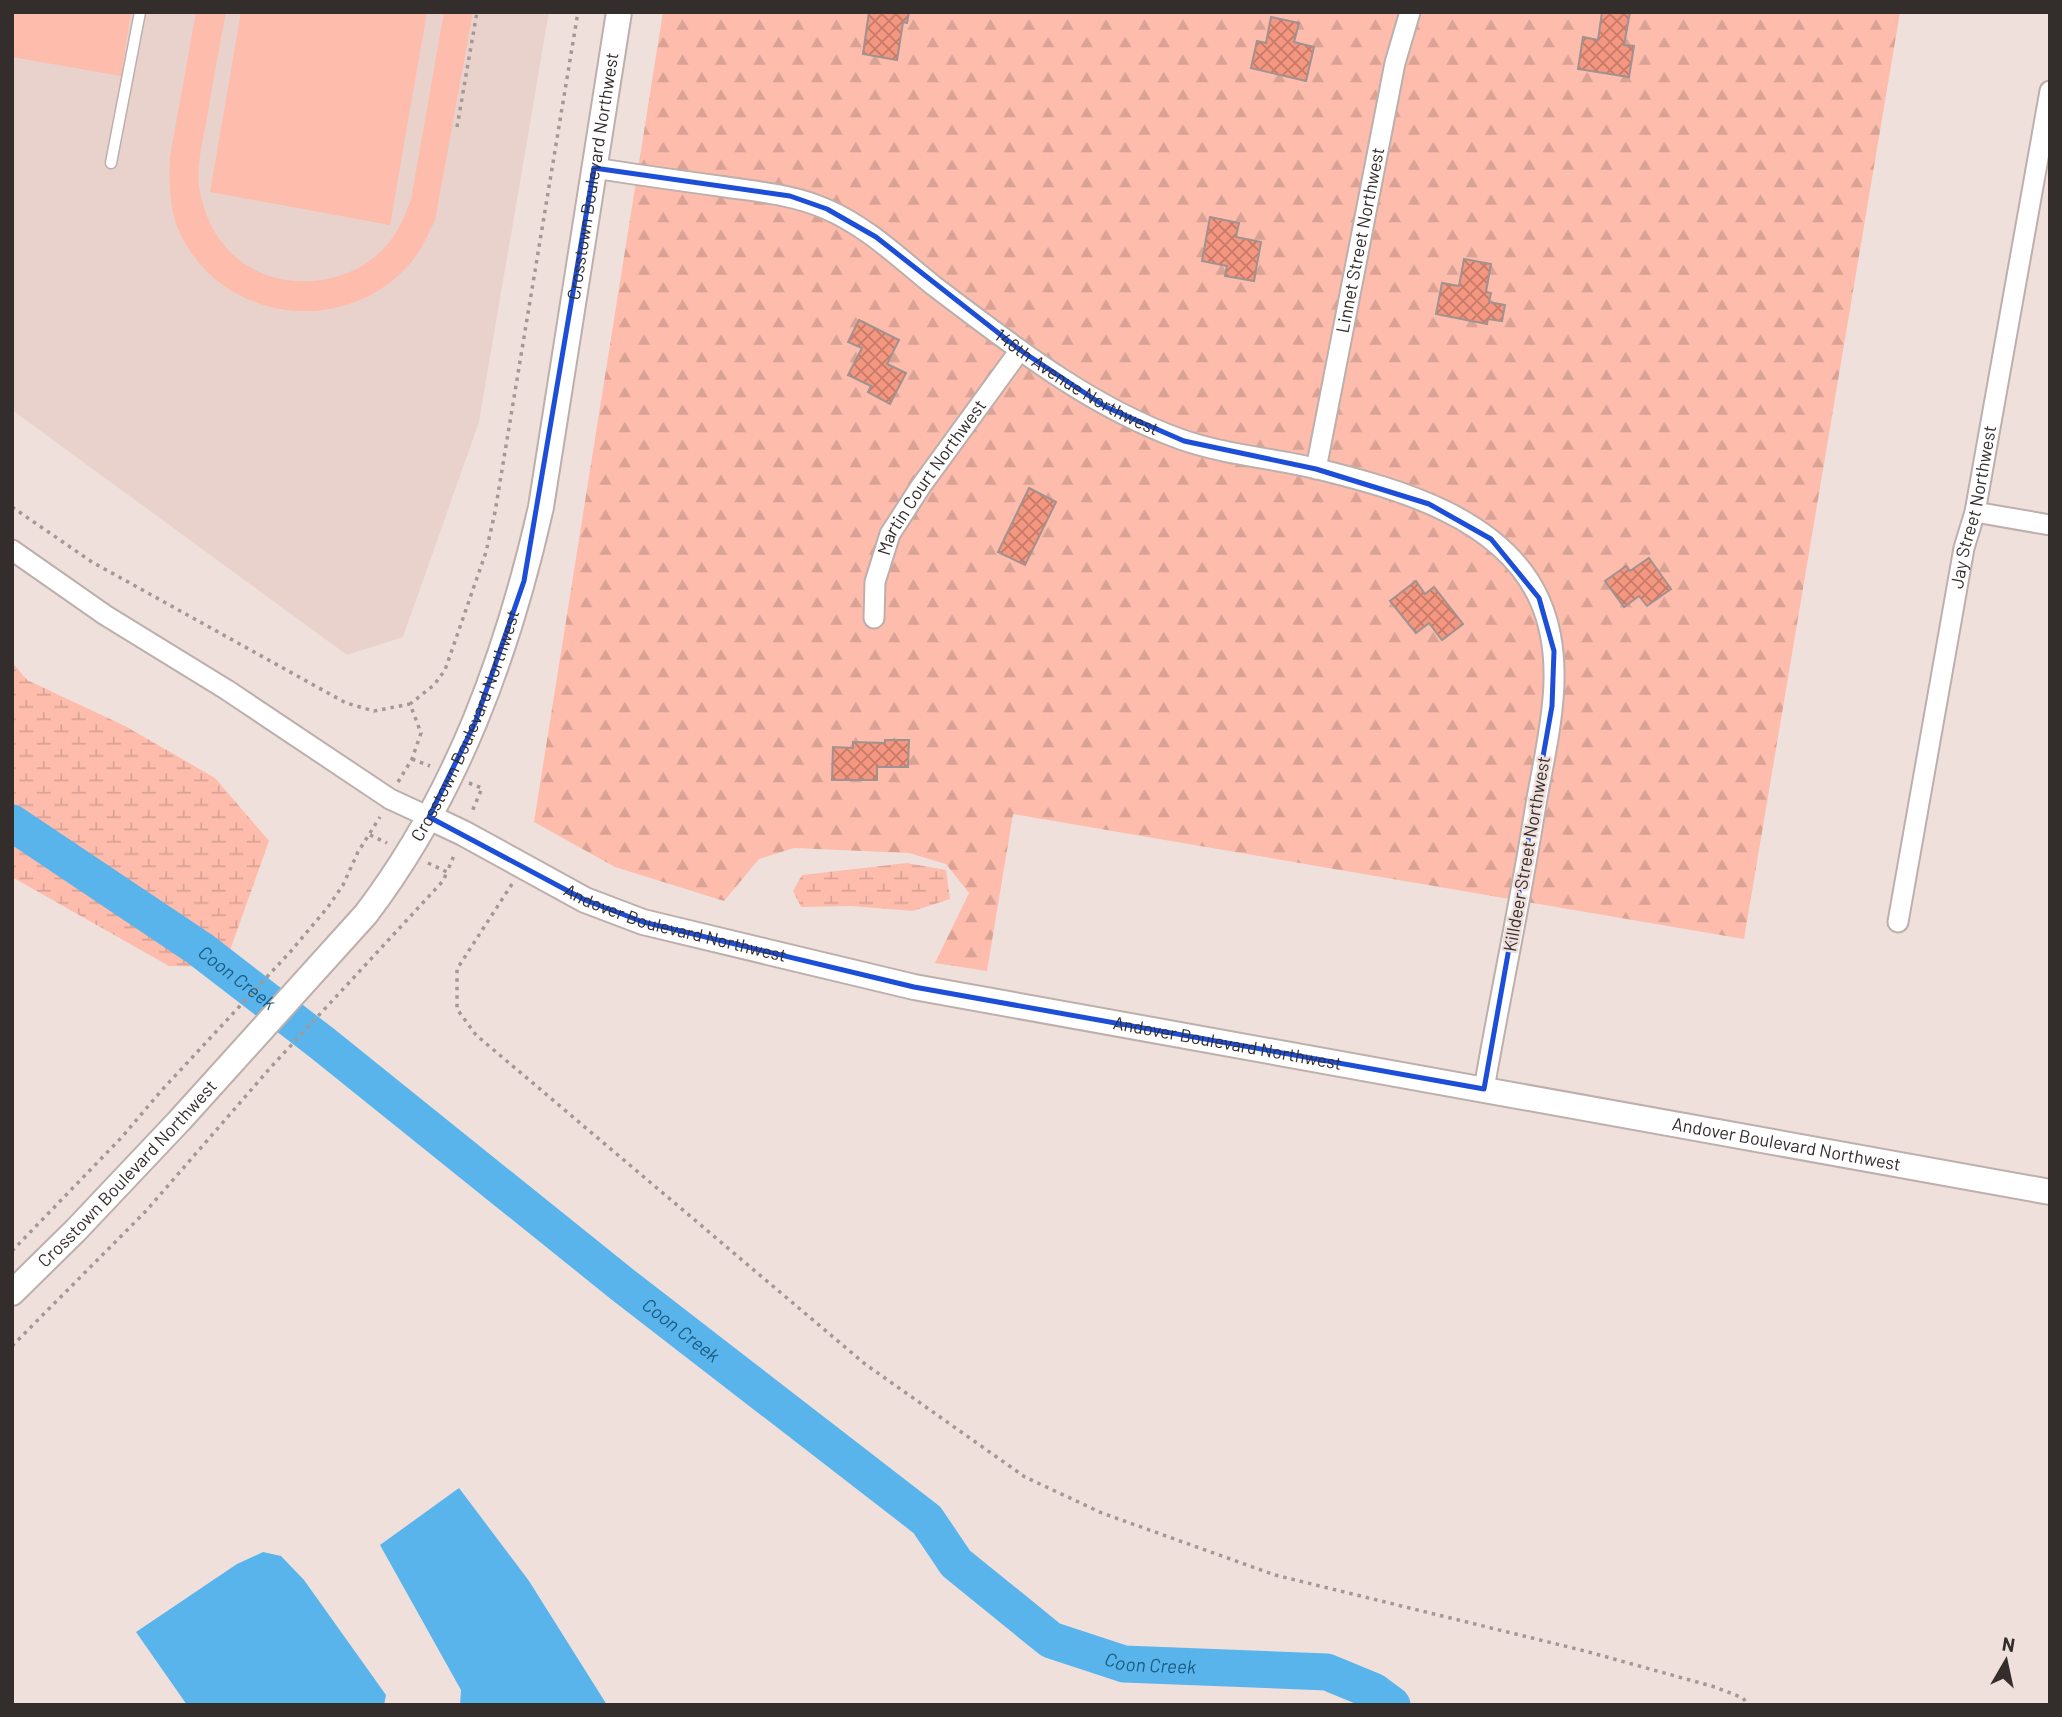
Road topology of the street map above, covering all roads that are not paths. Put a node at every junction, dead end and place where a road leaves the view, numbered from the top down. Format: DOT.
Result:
graph roads {
  1 [pos="140,12"];
  2 [pos="619,12"];
  3 [pos="1410,12"];
  4 [pos="2050,91"];
  5 [pos="111,163"];
  6 [pos="594,168"];
  7 [pos="2040,207"];
  8 [pos="1020,350"];
  9 [pos="1316,469"];
  10 [pos="1975,512"];
  11 [pos="2050,525"];
  12 [pos="12,550"];
  13 [pos="874,618"];
  14 [pos="1546,618"];
  15 [pos="429,817"];
  16 [pos="1898,922"];
  17 [pos="1484,1089"];
  18 [pos="2050,1192"];
  19 [pos="12,1293"];
  1 -- 5 [label="lane"];
  2 -- 6 [label="street, Crosstown Boulevard Northwest"];
  3 -- 9 [label="street, Linnet Street Northwest"];
  4 -- 7 [label="street, Jay Street Northwest"];
  6 -- 8 [label="street, 146th Avenue Northwest"];
  6 -- 15 [label="street, Crosstown Boulevard Northwest"];
  7 -- 10 [label="street, Jay Street Northwest"];
  8 -- 9 [label="street, 146th Avenue Northwest"];
  8 -- 13 [label="street, Martin Court Northwest"];
  9 -- 14 [label="street, 146th Avenue Northwest"];
  10 -- 11 [label="street"];
  10 -- 16 [label="street, Jay Street Northwest"];
  12 -- 15 [label="street"];
  14 -- 17 [label="street, Killdeer Street Northwest"];
  15 -- 17 [label="street, Andover Boulevard Northwest"];
  15 -- 19 [label="street, Crosstown Boulevard Northwest"];
  17 -- 18 [label="street, Andover Boulevard Northwest"];
}
